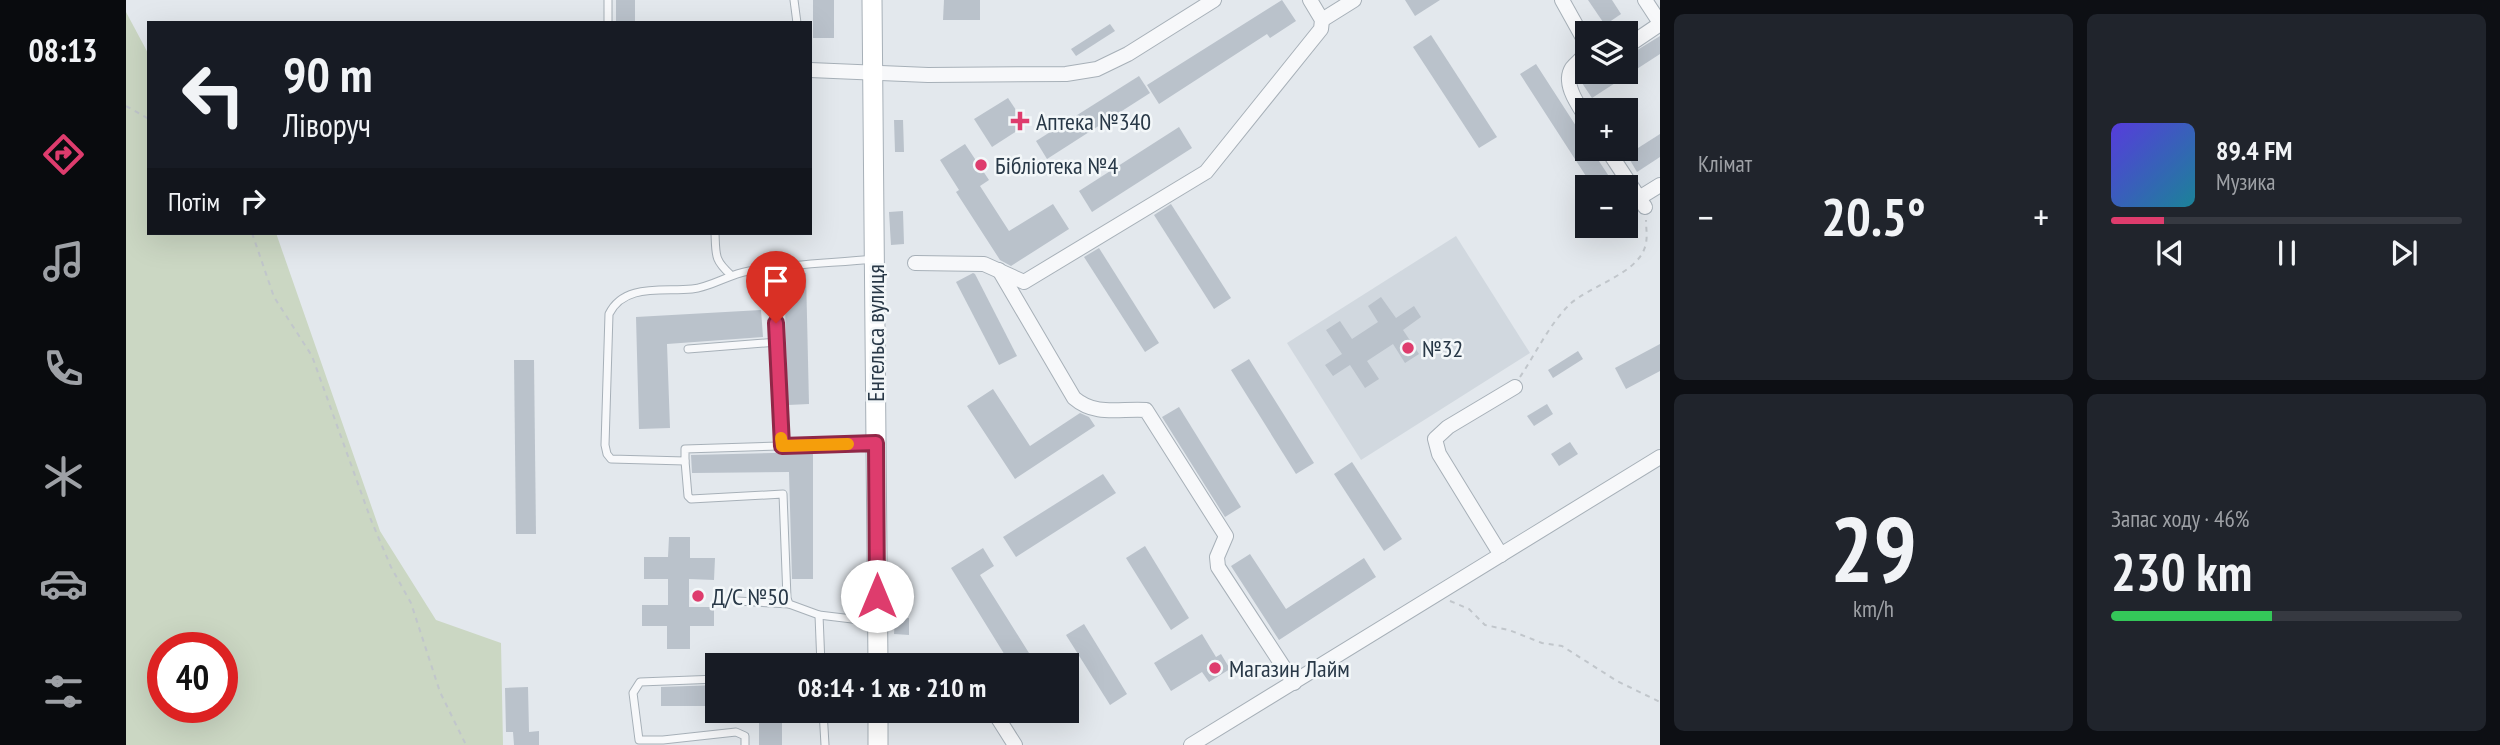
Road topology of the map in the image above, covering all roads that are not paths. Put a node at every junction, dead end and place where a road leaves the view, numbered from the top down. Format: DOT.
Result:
graph roads {
  1 [pos="608,0"];
  2 [pos="794,0"];
  3 [pos="872,0"];
  4 [pos="1214,0"];
  5 [pos="1310,0"];
  6 [pos="1354,0"];
  7 [pos="1562,0"];
  8 [pos="1645,0"];
  9 [pos="1322,20"];
  10 [pos="608,21"];
  11 [pos="797,21"];
  12 [pos="1575,23"];
  13 [pos="1660,24"];
  14 [pos="1638,39"];
  15 [pos="1575,65"];
  16 [pos="812,70"];
  17 [pos="873,72"];
  18 [pos="1575,99"];
  19 [pos="1615,161"];
  20 [pos="1660,185"];
  21 [pos="715,235"];
  22 [pos="874,259"];
  23 [pos="915,263"];
  24 [pos="999,270"];
  25 [pos="732,275"];
  26 [pos="774,284"];
  27 [pos="777,342"];
  28 [pos="688,349"];
  29 [pos="1515,387"];
  30 [pos="876,443"];
  31 [pos="782,446"];
  32 [pos="1660,457"];
  33 [pos="685,461"];
  34 [pos="1501,555"];
  35 [pos="737,601"];
  36 [pos="789,604"];
  37 [pos="819,615"];
  38 [pos="877,622"];
  39 [pos="821,653"];
  40 [pos="878,653"];
  41 [pos="705,679"];
  42 [pos="1294,683"];
  43 [pos="824,723"];
  44 [pos="878,723"];
  45 [pos="1001,723"];
  46 [pos="745,745"];
  47 [pos="825,745"];
  48 [pos="878,745"];
  49 [pos="1015,745"];
  50 [pos="1191,745"];
  1 -- 10 [label="lane"];
  2 -- 11 [label="lane"];
  3 -- 17 [label="street, Енгельса вулиця"];
  4 -- 17 [label="street"];
  5 -- 9 [label="street"];
  6 -- 9 [label="street"];
  7 -- 12 [label="street"];
  8 -- 13 [label="street"];
  9 -- 24 [label="street"];
  13 -- 14 [label="street"];
  15 -- 18 [label="street"];
  16 -- 17 [label="street"];
  17 -- 22 [label="street, Енгельса вулиця"];
  19 -- 20 [label="street"];
  21 -- 25 [label="lane"];
  22 -- 25 [label="lane"];
  22 -- 30 [label="street, Енгельса вулиця"];
  23 -- 24 [label="street"];
  24 -- 42 [label="street"];
  25 -- 33 [label="lane"];
  26 -- 27 [label="lane"];
  27 -- 28 [label="lane"];
  27 -- 31 [label="lane"];
  29 -- 34 [label="street"];
  30 -- 31 [label="lane"];
  30 -- 38 [label="street, Енгельса вулиця"];
  31 -- 33 [label="lane"];
  32 -- 34 [label="street"];
  33 -- 36 [label="lane"];
  34 -- 42 [label="street"];
  35 -- 36 [label="lane"];
  36 -- 37 [label="lane"];
  37 -- 38 [label="lane"];
  37 -- 39 [label="lane"];
  38 -- 40 [label="street, Енгельса вулиця"];
  41 -- 46 [label="lane"];
  42 -- 50 [label="street"];
  43 -- 47 [label="lane"];
  44 -- 48 [label="street"];
  45 -- 49 [label="street"];
}
